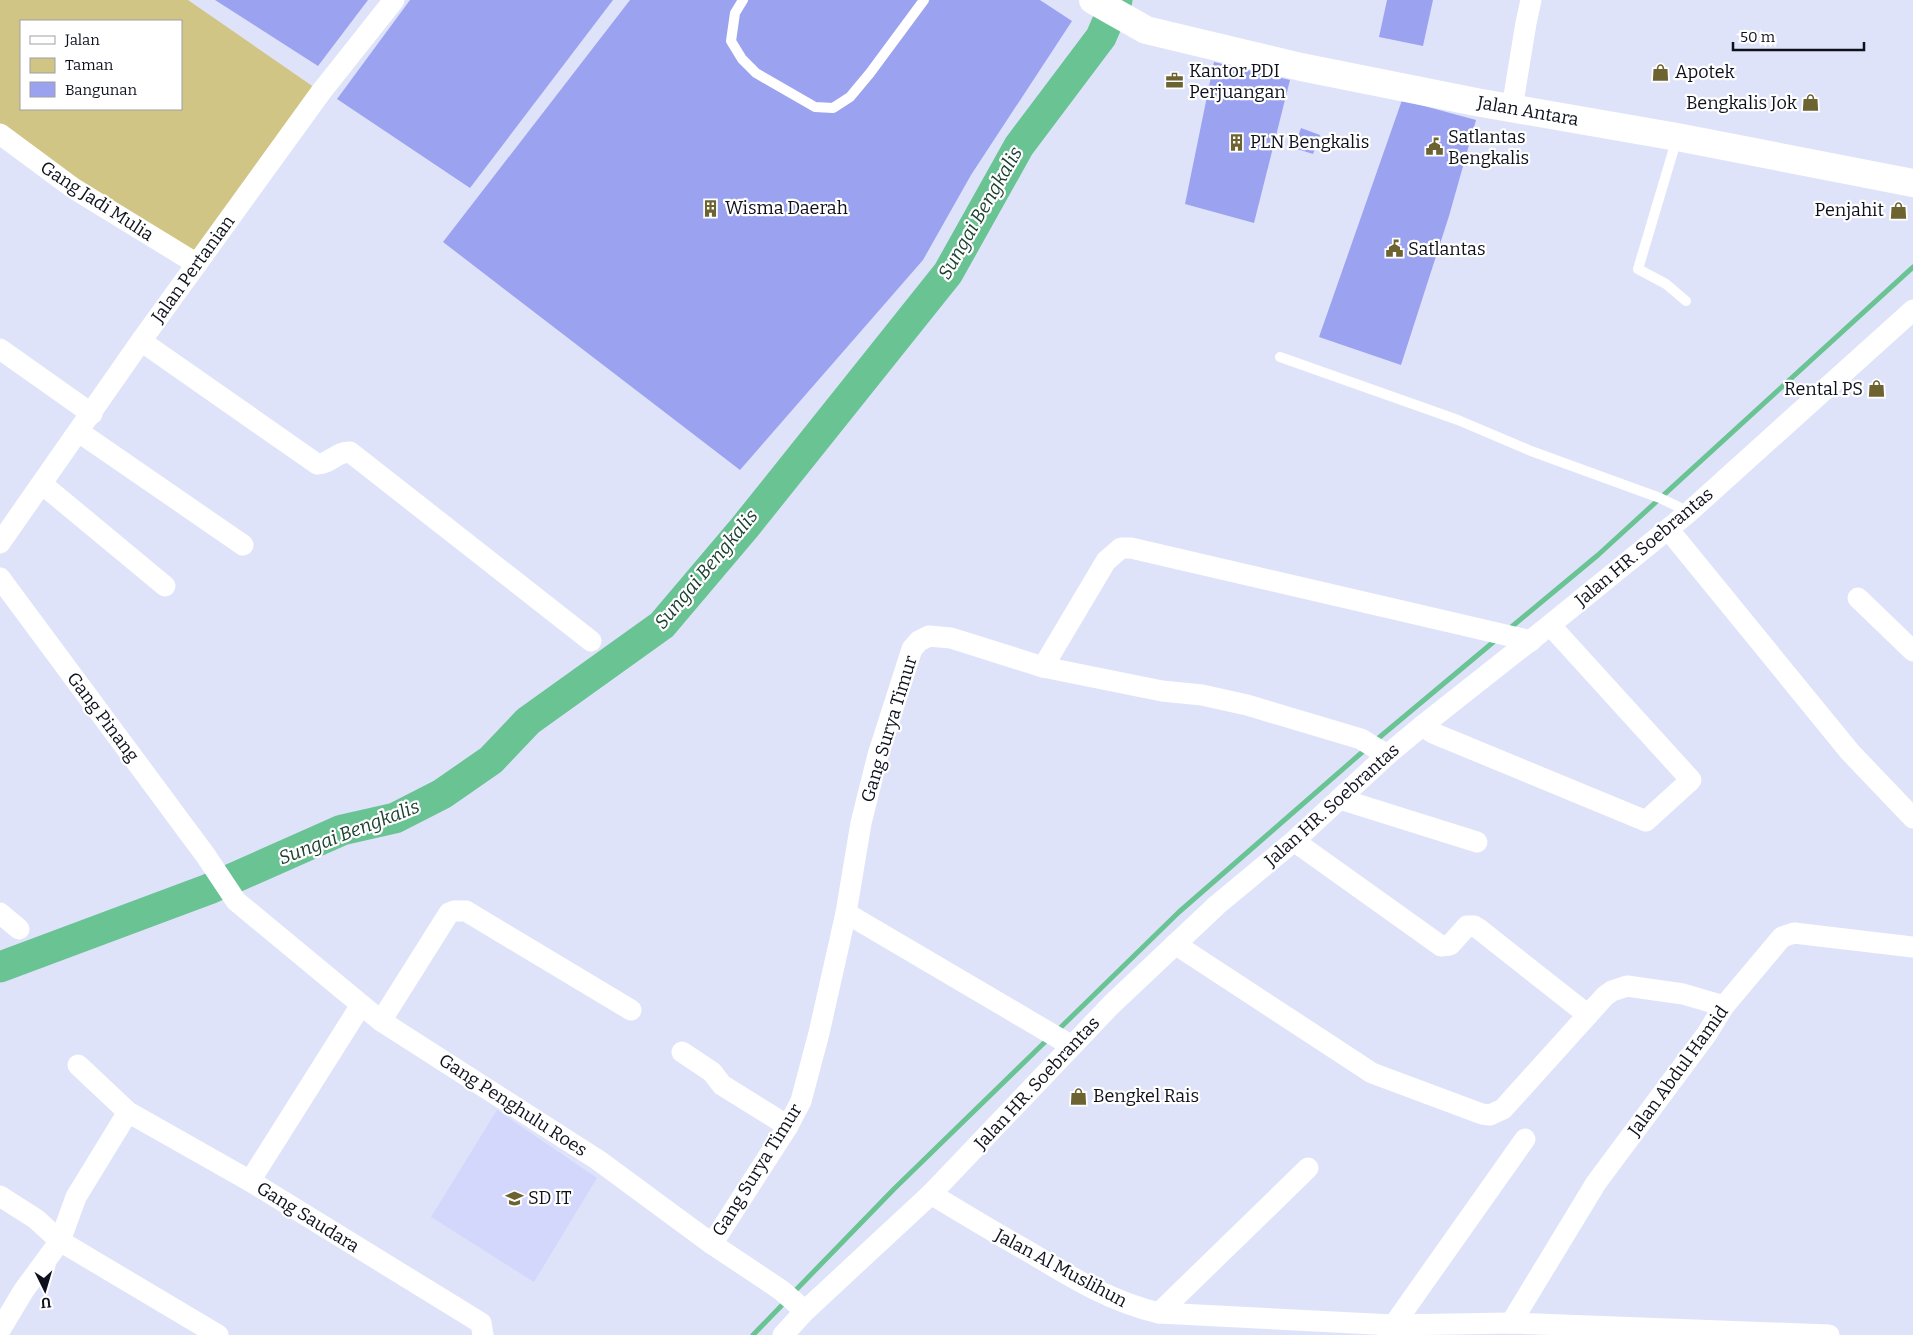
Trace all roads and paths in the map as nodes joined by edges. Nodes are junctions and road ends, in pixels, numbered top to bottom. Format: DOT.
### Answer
graph roads {
  1 [pos="394,0"];
  2 [pos="743,0"];
  3 [pos="924,0"];
  4 [pos="1092,0"];
  5 [pos="1532,0"];
  6 [pos="1512,108"];
  7 [pos="0,134"];
  8 [pos="1677,137"];
  9 [pos="1913,183"];
  10 [pos="197,264"];
  11 [pos="1686,301"];
  12 [pos="1913,310"];
  13 [pos="141,341"];
  14 [pos="0,349"];
  15 [pos="1280,358"];
  16 [pos="92,414"];
  17 [pos="79,432"];
  18 [pos="42,484"];
  19 [pos="1684,510"];
  20 [pos="1668,529"];
  21 [pos="0,543"];
  22 [pos="244,545"];
  23 [pos="0,578"];
  24 [pos="165,586"];
  25 [pos="1858,598"];
  26 [pos="1550,625"];
  27 [pos="591,640"];
  28 [pos="1531,641"];
  29 [pos="1913,651"];
  30 [pos="1042,667"];
  31 [pos="1422,726"];
  32 [pos="1376,748"];
  33 [pos="1340,799"];
  34 [pos="1913,818"];
  35 [pos="1294,841"];
  36 [pos="1477,842"];
  37 [pos="236,900"];
  38 [pos="0,913"];
  39 [pos="846,913"];
  40 [pos="18,929"];
  41 [pos="1175,944"];
  42 [pos="1913,948"];
  43 [pos="361,1006"];
  44 [pos="1724,1006"];
  45 [pos="631,1010"];
  46 [pos="1588,1015"];
  47 [pos="381,1021"];
  48 [pos="1072,1046"];
  49 [pos="682,1052"];
  50 [pos="78,1064"];
  51 [pos="128,1112"];
  52 [pos="788,1126"];
  53 [pos="1525,1139"];
  54 [pos="1308,1168"];
  55 [pos="250,1181"];
  56 [pos="931,1194"];
  57 [pos="0,1196"];
  58 [pos="60,1241"];
  59 [pos="712,1244"];
  60 [pos="794,1301"];
  61 [pos="1159,1313"];
  62 [pos="1511,1323"];
  63 [pos="0,1330"];
  64 [pos="1390,1330"];
  65 [pos="1574,1330"];
  66 [pos="1716,1332"];
  67 [pos="218,1335"];
  68 [pos="483,1335"];
  69 [pos="783,1335"];
  70 [pos="1828,1335"];
  1 -- 10 [label="street, Jalan Pertanian"];
  2 -- 3 [label="lane"];
  4 -- 6 [label="street, Jalan Antara"];
  5 -- 6 [label="street"];
  6 -- 8 [label="street, Jalan Antara"];
  7 -- 10 [label="street, Gang Jadi Mulia"];
  8 -- 9 [label="street, Jalan Antara"];
  8 -- 11 [label="lane"];
  10 -- 13 [label="street, Jalan Pertanian"];
  12 -- 19 [label="street, Jalan HR. Soebrantas"];
  13 -- 16 [label="street, Jalan Pertanian"];
  13 -- 27 [label="street"];
  14 -- 16 [label="street"];
  15 -- 19 [label="lane"];
  16 -- 17 [label="street, Jalan Pertanian"];
  17 -- 18 [label="street, Jalan Pertanian"];
  17 -- 22 [label="street"];
  18 -- 21 [label="street, Jalan Pertanian"];
  18 -- 24 [label="street"];
  19 -- 20 [label="street, Jalan HR. Soebrantas"];
  20 -- 26 [label="street, Jalan HR. Soebrantas"];
  20 -- 34 [label="street"];
  23 -- 37 [label="street, Gang Pinang"];
  25 -- 29 [label="street"];
  26 -- 28 [label="street, Jalan HR. Soebrantas"];
  26 -- 31 [label="street"];
  28 -- 30 [label="street"];
  28 -- 31 [label="street, Jalan HR. Soebrantas"];
  30 -- 32 [label="street, Gang Surya Timur"];
  30 -- 39 [label="street, Gang Surya Timur"];
  31 -- 32 [label="street, Jalan HR. Soebrantas"];
  32 -- 33 [label="street, Jalan HR. Soebrantas"];
  33 -- 35 [label="street, Jalan HR. Soebrantas"];
  33 -- 36 [label="street"];
  35 -- 41 [label="street, Jalan HR. Soebrantas"];
  35 -- 46 [label="street"];
  37 -- 43 [label="street, Gang Penghulu Roes"];
  38 -- 40 [label="street"];
  39 -- 48 [label="street"];
  39 -- 52 [label="street, Gang Surya Timur"];
  41 -- 46 [label="street"];
  41 -- 48 [label="street, Jalan HR. Soebrantas"];
  42 -- 44 [label="street, Jalan Abdul Hamid"];
  43 -- 47 [label="street, Gang Penghulu Roes"];
  43 -- 55 [label="street, Gang Saudara"];
  44 -- 46 [label="street"];
  44 -- 62 [label="street, Jalan Abdul Hamid"];
  45 -- 47 [label="street"];
  47 -- 59 [label="street, Gang Penghulu Roes"];
  48 -- 56 [label="street, Jalan HR. Soebrantas"];
  49 -- 52 [label="street"];
  50 -- 51 [label="street"];
  51 -- 55 [label="street"];
  51 -- 58 [label="street"];
  52 -- 59 [label="street, Gang Surya Timur"];
  53 -- 64 [label="street"];
  54 -- 61 [label="street"];
  55 -- 68 [label="street, Gang Saudara"];
  56 -- 60 [label="street, Jalan HR. Soebrantas"];
  56 -- 61 [label="street, Jalan Al Muslihun"];
  57 -- 58 [label="street"];
  58 -- 63 [label="street"];
  58 -- 67 [label="street"];
  59 -- 60 [label="street, Gang Penghulu Roes"];
  60 -- 69 [label="street, Jalan HR. Soebrantas"];
  61 -- 64 [label="street, Jalan Al Muslihun"];
  62 -- 64 [label="street, Jalan Al Muslihun"];
  62 -- 65 [label="street, Jalan Al Muslihun"];
  65 -- 66 [label="street, Jalan Al Muslihun"];
  66 -- 70 [label="street, Jalan Al Muslihun"];
}
